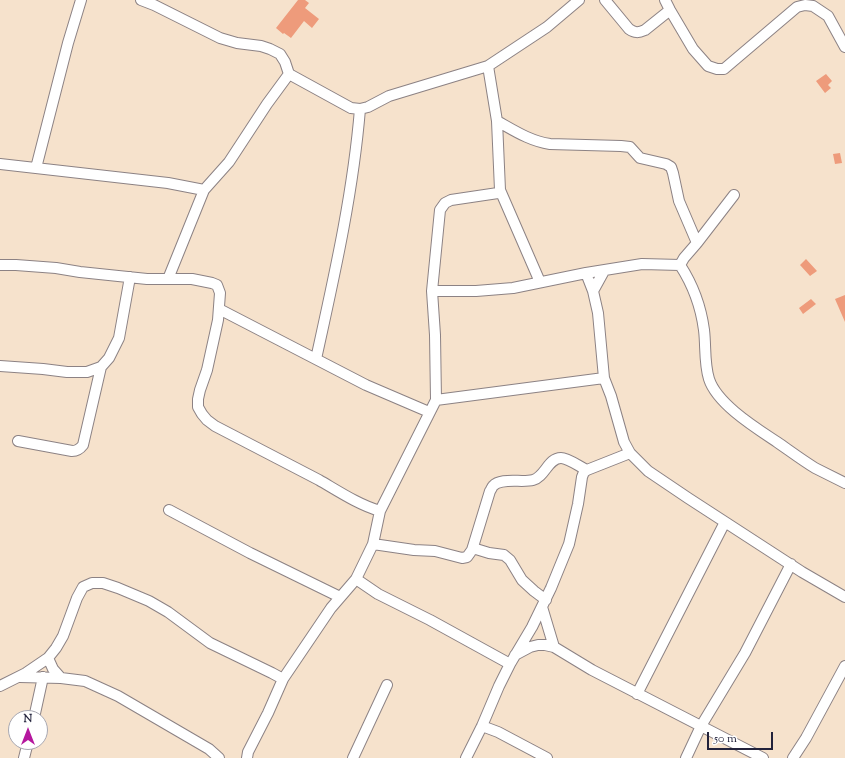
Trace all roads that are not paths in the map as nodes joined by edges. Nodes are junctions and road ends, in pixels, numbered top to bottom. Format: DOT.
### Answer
graph roads {
  1 [pos="81,0"];
  2 [pos="141,0"];
  3 [pos="579,0"];
  4 [pos="605,0"];
  5 [pos="665,0"];
  6 [pos="670,10"];
  7 [pos="845,47"];
  8 [pos="488,66"];
  9 [pos="290,74"];
  10 [pos="360,109"];
  11 [pos="497,121"];
  12 [pos="0,164"];
  13 [pos="36,168"];
  14 [pos="204,190"];
  15 [pos="500,190"];
  16 [pos="734,195"];
  17 [pos="697,243"];
  18 [pos="0,265"];
  19 [pos="680,265"];
  20 [pos="604,270"];
  21 [pos="586,273"];
  22 [pos="130,277"];
  23 [pos="168,279"];
  24 [pos="540,282"];
  25 [pos="432,291"];
  26 [pos="593,291"];
  27 [pos="219,309"];
  28 [pos="316,359"];
  29 [pos="0,366"];
  30 [pos="101,366"];
  31 [pos="604,378"];
  32 [pos="436,400"];
  33 [pos="429,412"];
  34 [pos="18,442"];
  35 [pos="630,453"];
  36 [pos="586,470"];
  37 [pos="845,483"];
  38 [pos="169,510"];
  39 [pos="380,511"];
  40 [pos="725,522"];
  41 [pos="373,544"];
  42 [pos="472,550"];
  43 [pos="791,564"];
  44 [pos="356,579"];
  45 [pos="340,597"];
  46 [pos="845,597"];
  47 [pos="544,603"];
  48 [pos="554,647"];
  49 [pos="48,658"];
  50 [pos="512,660"];
  51 [pos="845,666"];
  52 [pos="20,677"];
  53 [pos="43,677"];
  54 [pos="61,678"];
  55 [pos="283,680"];
  56 [pos="387,685"];
  57 [pos="0,686"];
  58 [pos="637,694"];
  59 [pos="36,710"];
  60 [pos="482,726"];
  61 [pos="701,726"];
  62 [pos="219,758"];
  63 [pos="247,758"];
  64 [pos="353,758"];
  65 [pos="466,758"];
  66 [pos="547,758"];
  67 [pos="686,758"];
  68 [pos="763,758"];
  69 [pos="793,758"];
  1 -- 13 [label="street"];
  2 -- 9 [label="street"];
  3 -- 8 [label="street"];
  4 -- 6 [label="street"];
  5 -- 6 [label="street"];
  6 -- 7 [label="street"];
  8 -- 10 [label="street"];
  8 -- 11 [label="street"];
  9 -- 10 [label="street"];
  9 -- 14 [label="street"];
  10 -- 28 [label="street"];
  11 -- 15 [label="street"];
  11 -- 17 [label="street"];
  12 -- 13 [label="street"];
  13 -- 14 [label="street"];
  14 -- 23 [label="street"];
  15 -- 24 [label="street"];
  15 -- 25 [label="street"];
  16 -- 17 [label="street"];
  17 -- 19 [label="street"];
  18 -- 22 [label="street"];
  19 -- 20 [label="street"];
  19 -- 37 [label="street"];
  20 -- 21 [label="street"];
  20 -- 26 [label="street"];
  21 -- 24 [label="street"];
  21 -- 26 [label="street"];
  22 -- 23 [label="street"];
  22 -- 30 [label="street"];
  23 -- 27 [label="street"];
  24 -- 25 [label="street"];
  25 -- 32 [label="street"];
  26 -- 31 [label="street"];
  27 -- 28 [label="street"];
  27 -- 39 [label="street"];
  28 -- 33 [label="street"];
  29 -- 30 [label="street"];
  30 -- 34 [label="street"];
  31 -- 32 [label="street"];
  31 -- 35 [label="street"];
  32 -- 33 [label="street"];
  33 -- 39 [label="street"];
  35 -- 36 [label="street"];
  35 -- 40 [label="street"];
  36 -- 42 [label="street"];
  36 -- 47 [label="street"];
  38 -- 45 [label="street"];
  39 -- 41 [label="street"];
  40 -- 43 [label="street"];
  40 -- 58 [label="street"];
  41 -- 42 [label="street"];
  41 -- 44 [label="street"];
  42 -- 47 [label="street"];
  43 -- 46 [label="street"];
  43 -- 61 [label="street"];
  44 -- 45 [label="street"];
  44 -- 50 [label="street"];
  45 -- 55 [label="street"];
  47 -- 48 [label="street"];
  47 -- 50 [label="street"];
  48 -- 50 [label="street"];
  48 -- 58 [label="street"];
  49 -- 52 [label="street"];
  49 -- 54 [label="street"];
  49 -- 55 [label="street"];
  50 -- 60 [label="street"];
  51 -- 69 [label="street"];
  52 -- 53 [label="street"];
  52 -- 57 [label="street"];
  53 -- 54 [label="street"];
  53 -- 59 [label="street"];
  54 -- 62 [label="street"];
  55 -- 63 [label="street"];
  56 -- 64 [label="street"];
  58 -- 61 [label="street"];
  60 -- 65 [label="street"];
  60 -- 66 [label="street"];
  61 -- 67 [label="street"];
  61 -- 68 [label="street"];
}
